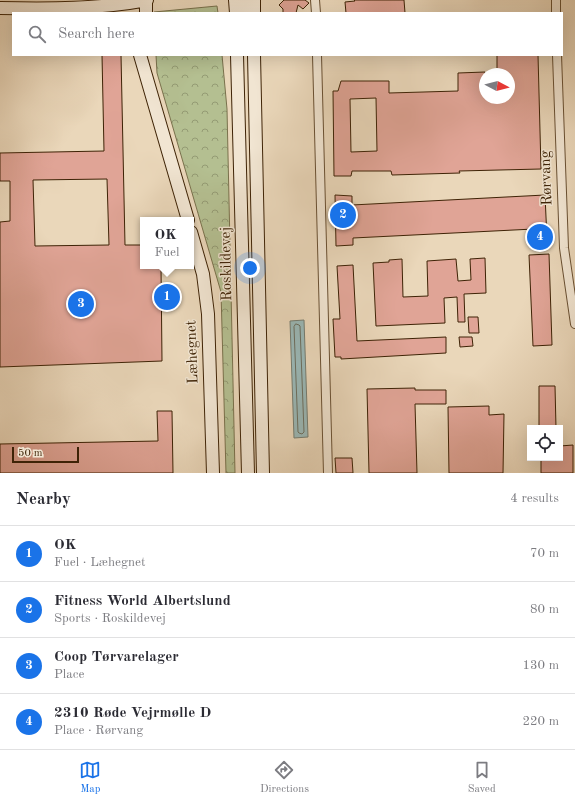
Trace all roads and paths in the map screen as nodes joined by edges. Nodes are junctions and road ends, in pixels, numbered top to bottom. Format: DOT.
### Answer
graph roads {
  1 [pos="146,0"];
  2 [pos="235,0"];
  3 [pos="244,0"];
  4 [pos="254,0"];
  5 [pos="315,0"];
  6 [pos="556,0"];
  7 [pos="129,5"];
  8 [pos="0,8"];
  9 [pos="146,12"];
  10 [pos="236,12"];
  11 [pos="245,12"];
  12 [pos="254,12"];
  13 [pos="316,12"];
  14 [pos="556,12"];
  15 [pos="140,56"];
  16 [pos="144,56"];
  17 [pos="237,56"];
  18 [pos="246,56"];
  19 [pos="254,56"];
  20 [pos="317,56"];
  21 [pos="558,56"];
  22 [pos="144,69"];
  23 [pos="254,92"];
  24 [pos="187,217"];
  25 [pos="194,242"];
  26 [pos="575,324"];
  27 [pos="213,473"];
  28 [pos="248,473"];
  29 [pos="263,473"];
  30 [pos="328,473"];
  1 -- 7 [label="main road"];
  1 -- 9 [label="main road"];
  2 -- 10 [label="main road"];
  3 -- 11 [label="main road"];
  4 -- 12 [label="main road"];
  5 -- 13 [label="street"];
  6 -- 14 [label="street"];
  7 -- 8 [label="main road"];
  15 -- 22 [label="main road"];
  16 -- 22 [label="main road"];
  17 -- 28 [label="main road, Roskildevej"];
  18 -- 23 [label="main road"];
  19 -- 23 [label="main road, Roskildevej"];
  20 -- 30 [label="street"];
  21 -- 26 [label="street, Rørvang"];
  22 -- 24 [label="main road"];
  23 -- 29 [label="main road, Roskildevej"];
  25 -- 27 [label="main road, Læhegnet"];
}
